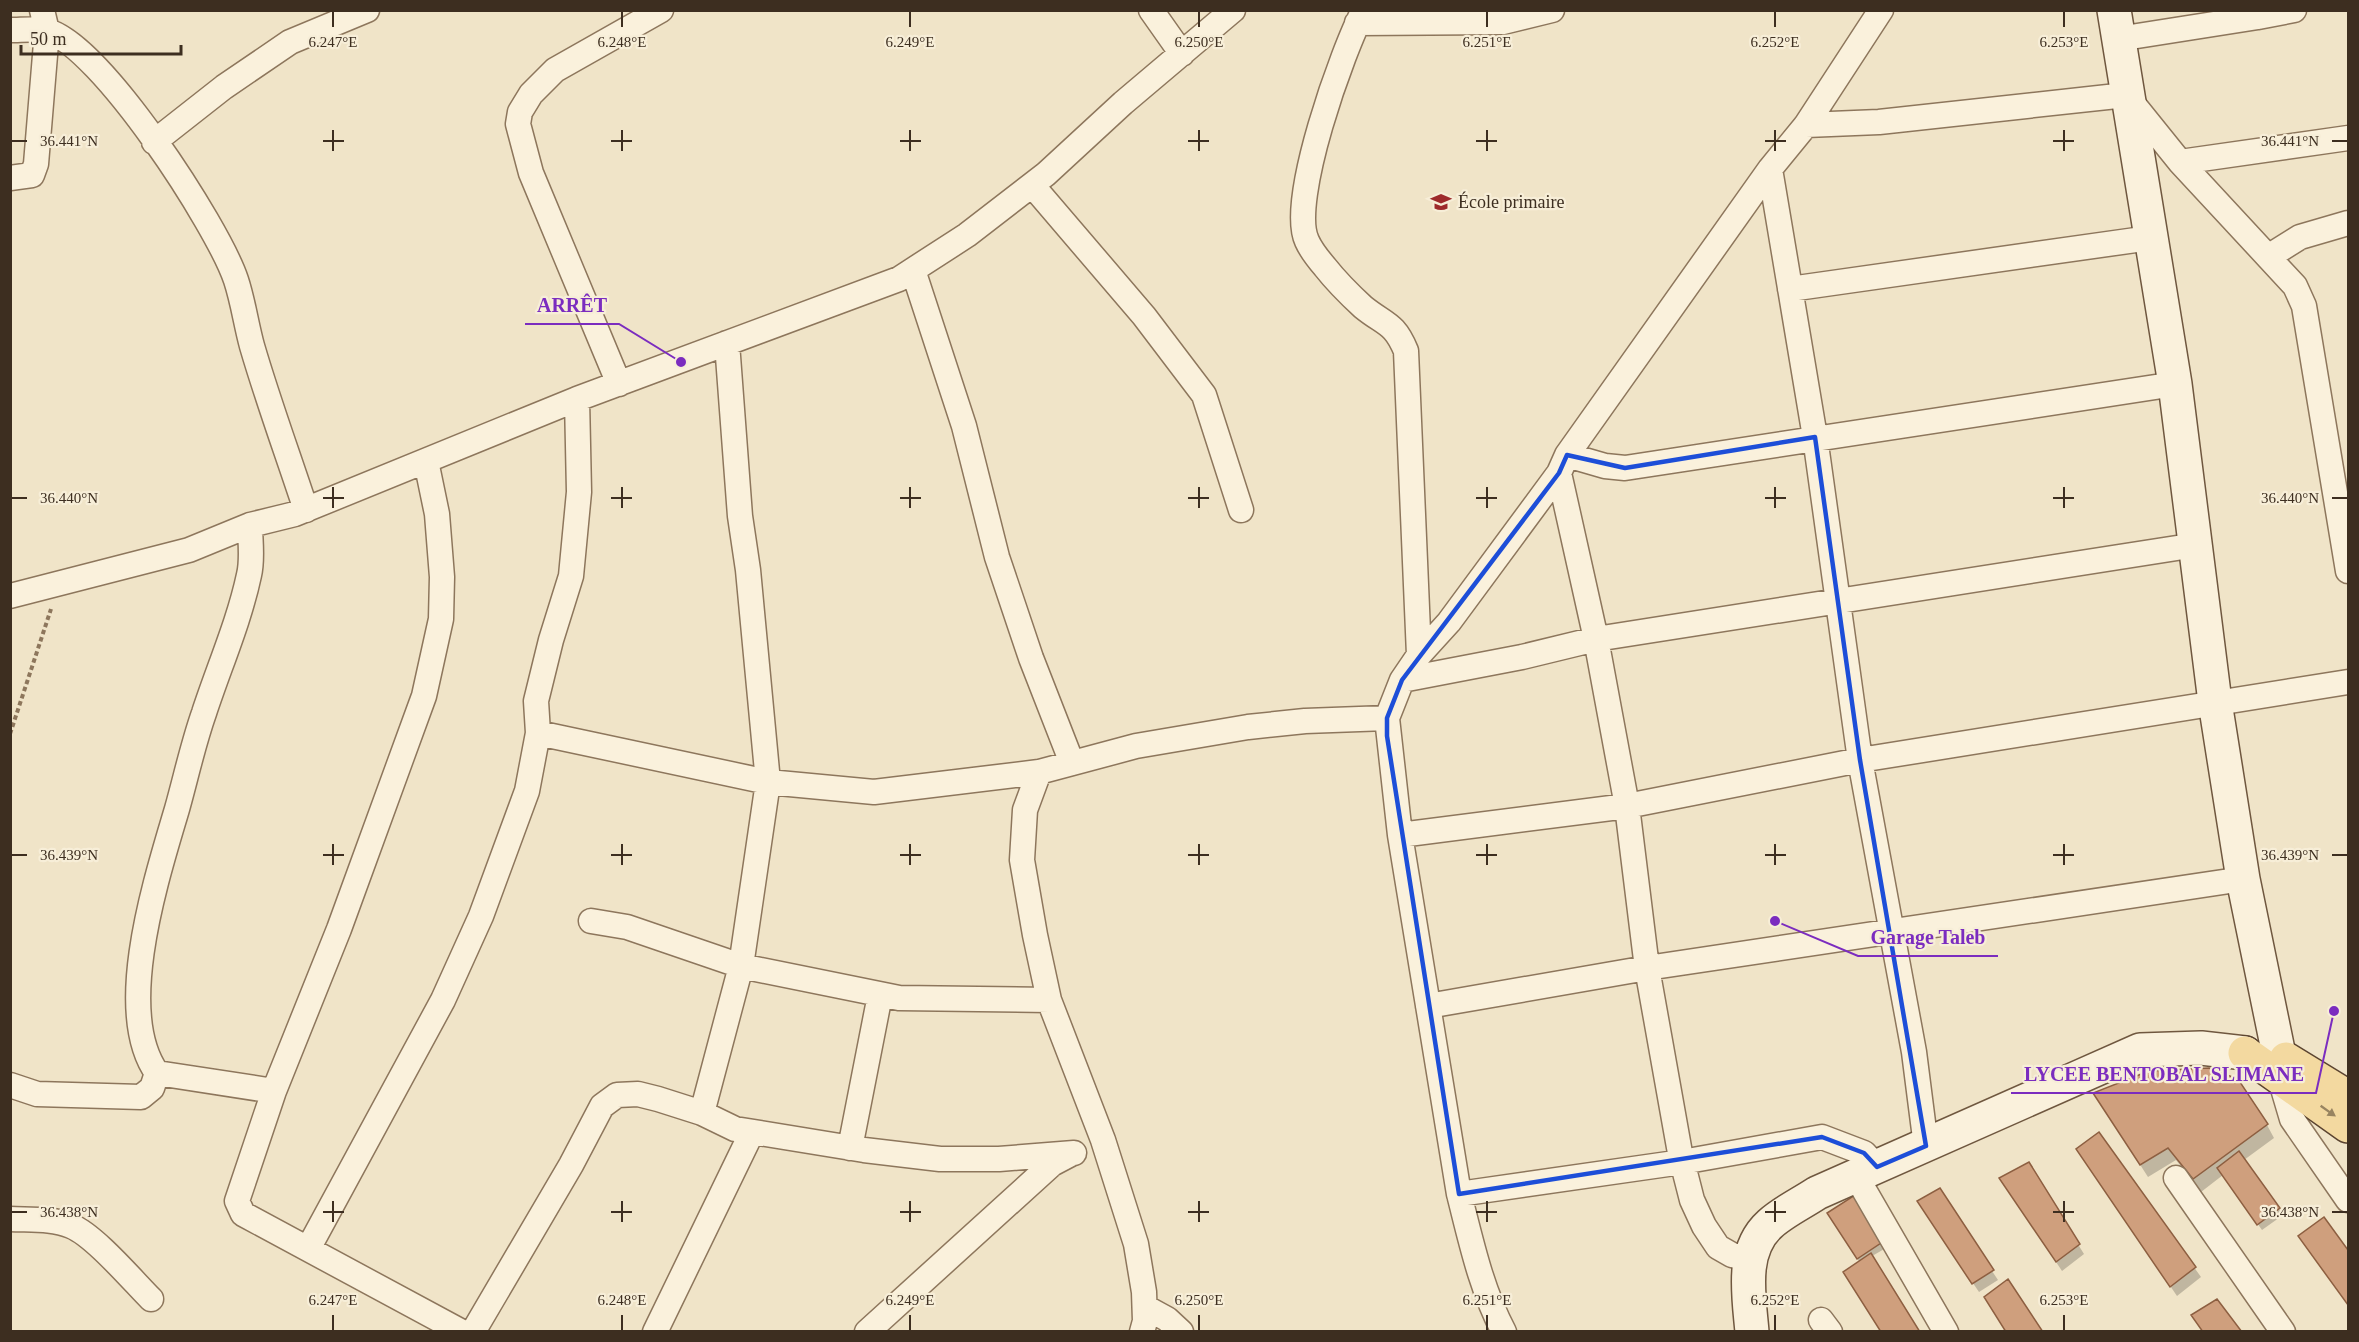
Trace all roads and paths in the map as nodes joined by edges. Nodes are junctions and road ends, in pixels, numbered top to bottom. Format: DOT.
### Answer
graph roads {
  1 [pos="367,10"];
  2 [pos="662,10"];
  3 [pos="1151,10"];
  4 [pos="1233,10"];
  5 [pos="1552,10"];
  6 [pos="1881,10"];
  7 [pos="2294,10"];
  8 [pos="2258,14"];
  9 [pos="1360,17"];
  10 [pos="44,20"];
  11 [pos="2116,25"];
  12 [pos="10,30"];
  13 [pos="1182,54"];
  14 [pos="2126,96"];
  15 [pos="1806,125"];
  16 [pos="2349,138"];
  17 [pos="154,142"];
  18 [pos="2180,162"];
  19 [pos="1770,169"];
  20 [pos="10,178"];
  21 [pos="1032,185"];
  22 [pos="2349,223"];
  23 [pos="2150,238"];
  24 [pos="2268,257"];
  25 [pos="913,270"];
  26 [pos="1790,289"];
  27 [pos="727,343"];
  28 [pos="619,384"];
  29 [pos="2175,384"];
  30 [pos="577,399"];
  31 [pos="1815,437"];
  32 [pos="426,461"];
  33 [pos="1563,464"];
  34 [pos="306,510"];
  35 [pos="1241,510"];
  36 [pos="250,525"];
  37 [pos="2196,545"];
  38 [pos="2349,571"];
  39 [pos="59,583"];
  40 [pos="10,596"];
  41 [pos="1838,603"];
  42 [pos="1596,639"];
  43 [pos="1419,655"];
  44 [pos="1402,680"];
  45 [pos="2349,682"];
  46 [pos="2215,702"];
  47 [pos="1387,718"];
  48 [pos="538,733"];
  49 [pos="10,734"];
  50 [pos="1860,760"];
  51 [pos="1072,763"];
  52 [pos="1039,772"];
  53 [pos="768,782"];
  54 [pos="1627,806"];
  55 [pos="1400,835"];
  56 [pos="2243,879"];
  57 [pos="591,921"];
  58 [pos="1891,932"];
  59 [pos="741,966"];
  60 [pos="1647,968"];
  61 [pos="880,994"];
  62 [pos="1049,1000"];
  63 [pos="1428,1006"];
  64 [pos="2279,1065"];
  65 [pos="157,1073"];
  66 [pos="10,1084"];
  67 [pos="274,1091"];
  68 [pos="2349,1097"];
  69 [pos="702,1113"];
  70 [pos="2349,1126"];
  71 [pos="752,1132"];
  72 [pos="1102,1140"];
  73 [pos="1926,1146"];
  74 [pos="850,1148"];
  75 [pos="1074,1153"];
  76 [pos="1682,1162"];
  77 [pos="1867,1171"];
  78 [pos="2176,1178"];
  79 [pos="1459,1194"];
  80 [pos="2349,1200"];
  81 [pos="10,1219"];
  82 [pos="308,1249"];
  83 [pos="1750,1259"];
  84 [pos="151,1299"];
  85 [pos="1145,1307"];
  86 [pos="424,1322"];
  87 [pos="462,1332"];
  88 [pos="473,1332"];
  89 [pos="655,1332"];
  90 [pos="867,1332"];
  91 [pos="1142,1332"];
  92 [pos="1181,1332"];
  93 [pos="1504,1332"];
  94 [pos="1752,1332"];
  95 [pos="1946,1332"];
  96 [pos="2283,1332"];
  1 -- 17 [label="street"];
  2 -- 28 [label="street"];
  3 -- 13 [label="street"];
  4 -- 13 [label="street"];
  5 -- 9 [label="street"];
  6 -- 15 [label="street"];
  7 -- 8 [label="street"];
  8 -- 11 [label="street"];
  9 -- 43 [label="street"];
  10 -- 12 [label="street"];
  10 -- 17 [label="street"];
  10 -- 20 [label="street"];
  11 -- 14 [label="main road"];
  13 -- 21 [label="street"];
  14 -- 15 [label="street"];
  14 -- 18 [label="street"];
  14 -- 23 [label="main road"];
  15 -- 19 [label="street"];
  16 -- 18 [label="street"];
  17 -- 34 [label="street"];
  18 -- 24 [label="street"];
  19 -- 26 [label="street"];
  19 -- 33 [label="street"];
  21 -- 25 [label="street"];
  21 -- 35 [label="street"];
  22 -- 24 [label="street"];
  23 -- 26 [label="street"];
  23 -- 29 [label="main road"];
  24 -- 38 [label="street"];
  25 -- 27 [label="street"];
  25 -- 51 [label="street"];
  26 -- 31 [label="street"];
  27 -- 28 [label="street"];
  27 -- 53 [label="street"];
  28 -- 30 [label="street"];
  29 -- 31 [label="street"];
  29 -- 37 [label="main road"];
  30 -- 32 [label="street"];
  30 -- 48 [label="street"];
  31 -- 33 [label="street"];
  31 -- 41 [label="street"];
  32 -- 34 [label="street"];
  32 -- 67 [label="street"];
  33 -- 42 [label="street"];
  33 -- 43 [label="street"];
  34 -- 36 [label="street"];
  36 -- 39 [label="street"];
  36 -- 65 [label="street"];
  37 -- 41 [label="street"];
  37 -- 46 [label="main road"];
  39 -- 40 [label="street"];
  39 -- 49 [label="path"];
  41 -- 42 [label="street"];
  41 -- 50 [label="street"];
  42 -- 44 [label="street"];
  42 -- 54 [label="street"];
  43 -- 44 [label="street"];
  44 -- 47 [label="street"];
  45 -- 46 [label="street"];
  46 -- 50 [label="street"];
  46 -- 56 [label="main road"];
  47 -- 51 [label="street"];
  47 -- 55 [label="street"];
  48 -- 53 [label="street"];
  48 -- 82 [label="street"];
  50 -- 54 [label="street"];
  50 -- 58 [label="street"];
  51 -- 52 [label="street"];
  52 -- 53 [label="street"];
  52 -- 62 [label="street"];
  53 -- 59 [label="street"];
  54 -- 55 [label="street"];
  54 -- 60 [label="street"];
  55 -- 63 [label="street"];
  56 -- 58 [label="street"];
  56 -- 64 [label="main road"];
  57 -- 59 [label="street"];
  58 -- 60 [label="street"];
  58 -- 73 [label="street"];
  59 -- 61 [label="street"];
  59 -- 69 [label="street"];
  60 -- 63 [label="street"];
  60 -- 76 [label="street"];
  61 -- 62 [label="street"];
  61 -- 74 [label="street"];
  62 -- 72 [label="street"];
  63 -- 79 [label="street"];
  64 -- 68 [label="main road"];
  64 -- 70 [label="main road, one-way"];
  64 -- 73 [label="main road"];
  64 -- 80 [label="street"];
  65 -- 66 [label="street"];
  65 -- 67 [label="street"];
  67 -- 82 [label="street"];
  69 -- 71 [label="street"];
  69 -- 88 [label="street"];
  71 -- 74 [label="street"];
  71 -- 89 [label="street"];
  72 -- 75 [label="street"];
  72 -- 85 [label="street"];
  73 -- 77 [label="main road"];
  74 -- 75 [label="street"];
  75 -- 90 [label="street"];
  76 -- 77 [label="street"];
  76 -- 79 [label="street"];
  76 -- 83 [label="street"];
  77 -- 83 [label="main road"];
  77 -- 95 [label="street"];
  78 -- 96 [label="street"];
  79 -- 93 [label="street"];
  81 -- 84 [label="street"];
  82 -- 86 [label="street"];
  83 -- 94 [label="main road"];
  85 -- 91 [label="street"];
  85 -- 92 [label="street"];
  86 -- 87 [label="street"];
}
